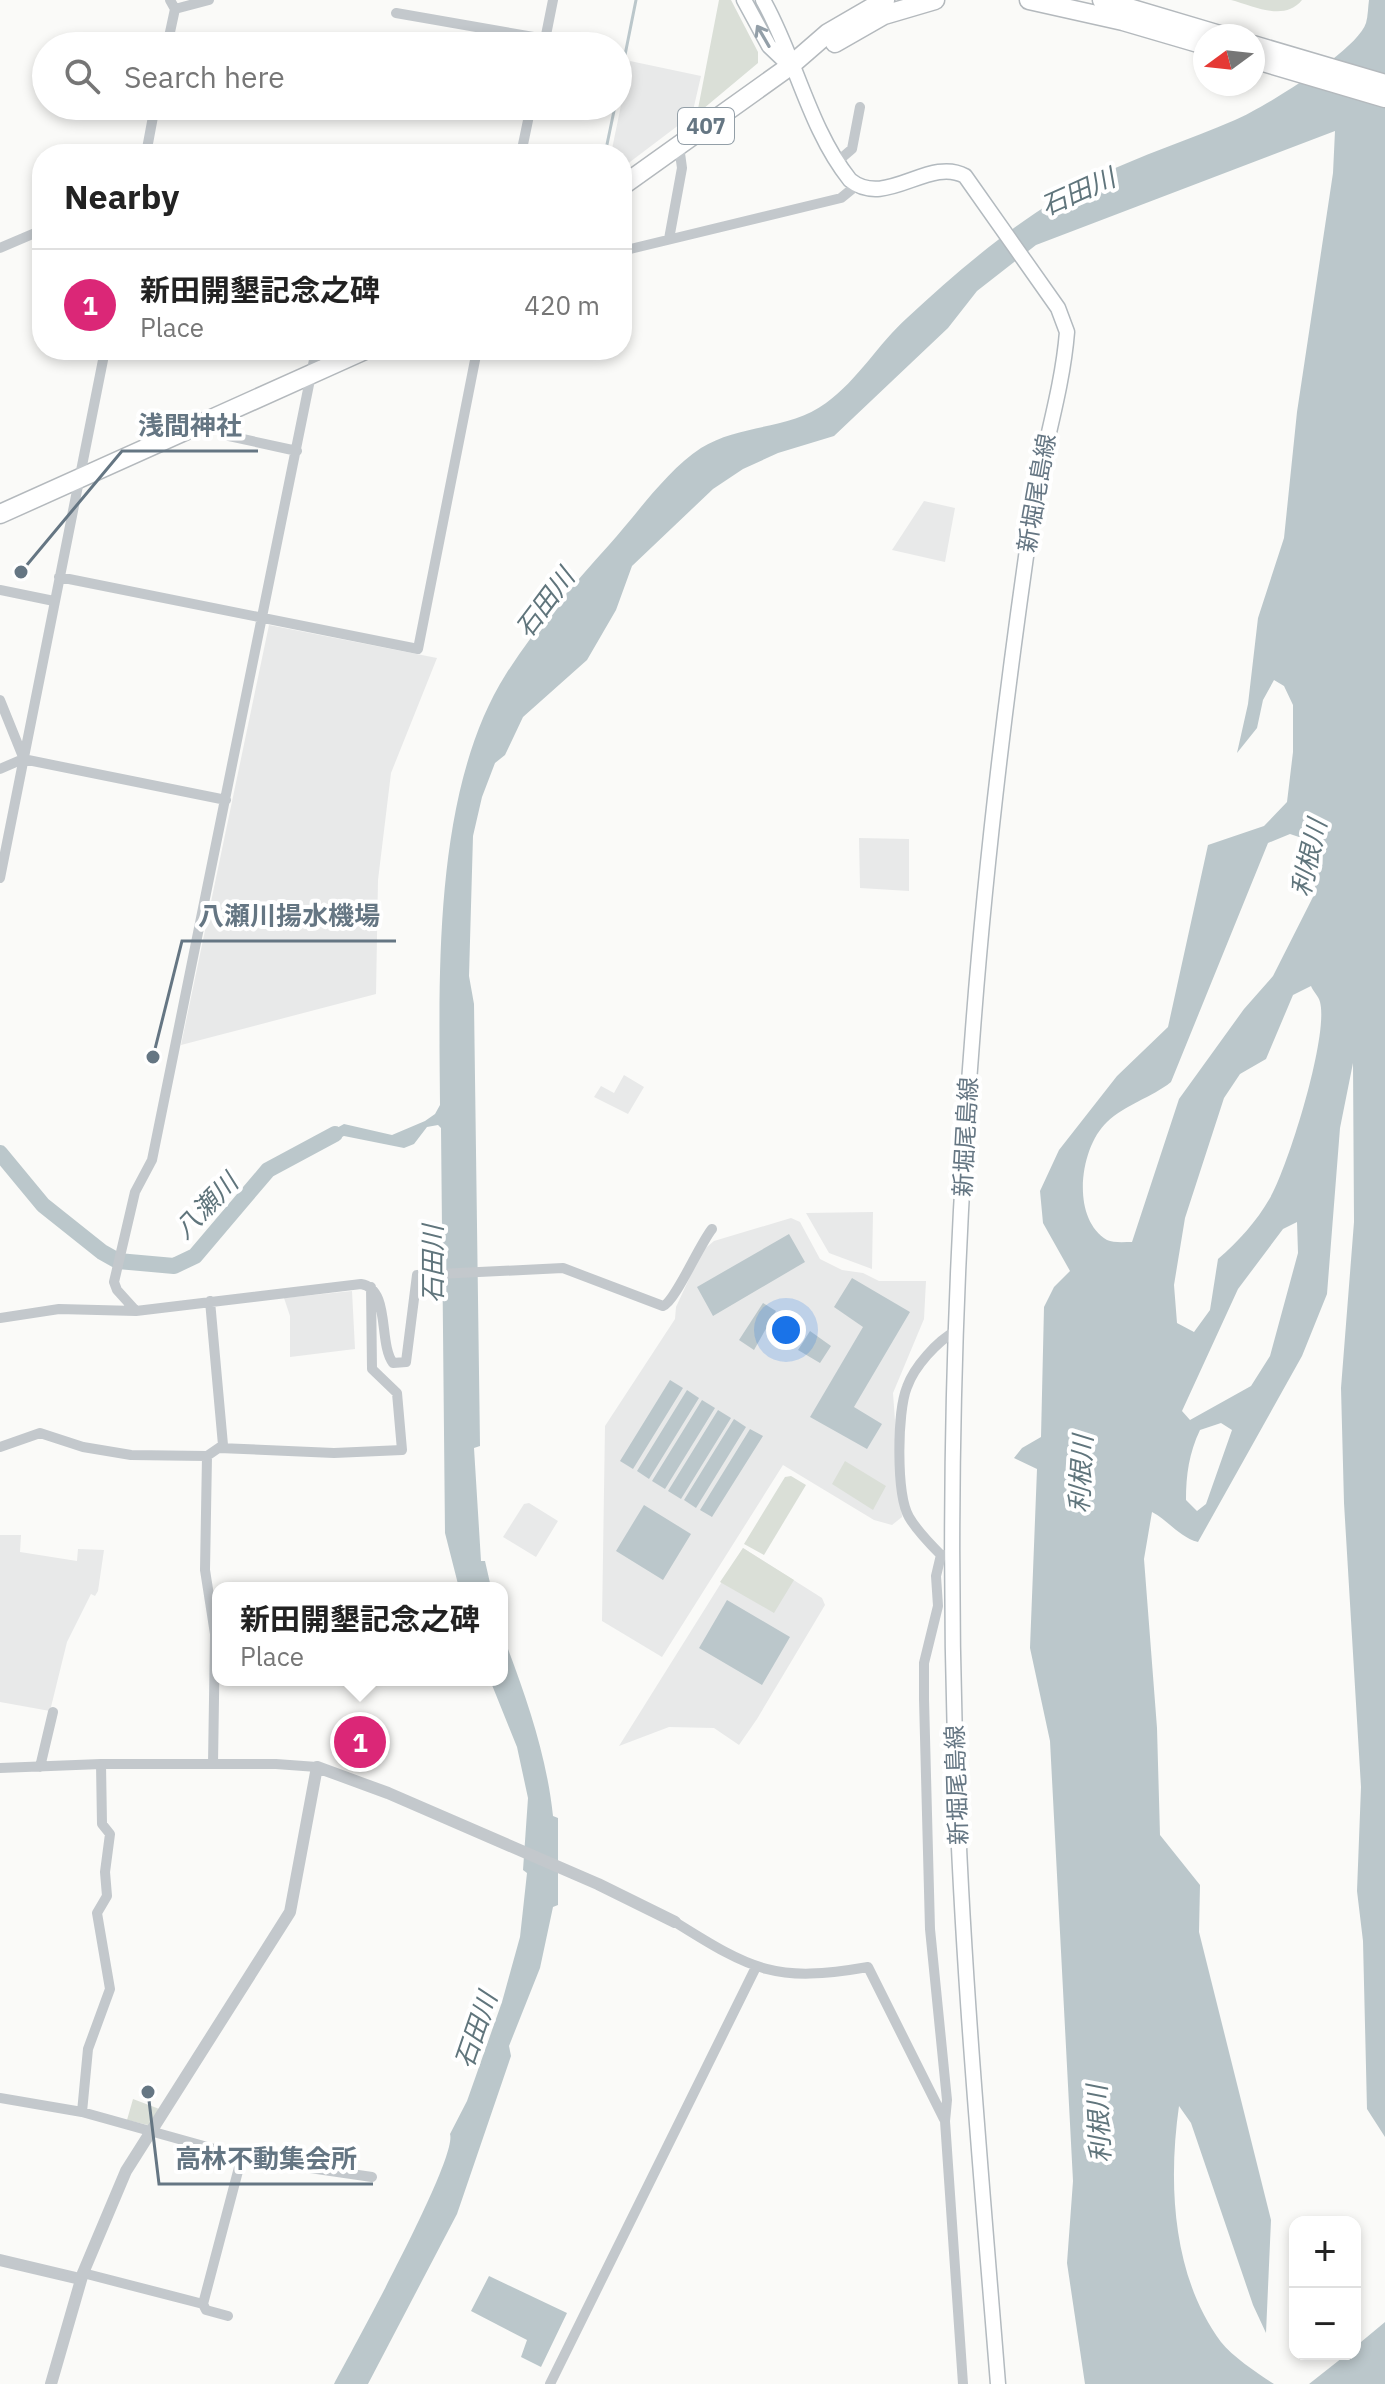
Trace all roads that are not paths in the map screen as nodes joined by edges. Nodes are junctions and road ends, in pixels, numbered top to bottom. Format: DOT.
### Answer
graph roads {
  1 [pos="209,0"];
  2 [pos="553,0"];
  3 [pos="744,0"];
  4 [pos="763,0"];
  5 [pos="885,0"];
  6 [pos="935,0"];
  7 [pos="1029,0"];
  8 [pos="172,5"];
  9 [pos="1117,7"];
  10 [pos="396,13"];
  11 [pos="1193,28"];
  12 [pos="169,32"];
  13 [pos="490,32"];
  14 [pos="546,32"];
  15 [pos="1193,40"];
  16 [pos="1265,49"];
  17 [pos="1265,63"];
  18 [pos="790,66"];
  19 [pos="1385,84"];
  20 [pos="1385,98"];
  21 [pos="860,107"];
  22 [pos="152,120"];
  23 [pos="528,120"];
  24 [pos="148,144"];
  25 [pos="523,144"];
  26 [pos="679,146"];
  27 [pos="838,161"];
  28 [pos="632,179"];
  29 [pos="857,185"];
  30 [pos="32,234"];
  31 [pos="669,239"];
  32 [pos="0,248"];
  33 [pos="632,248"];
  34 [pos="103,360"];
  35 [pos="314,360"];
  36 [pos="344,360"];
  37 [pos="475,360"];
  38 [pos="311,376"];
  39 [pos="210,420"];
  40 [pos="297,451"];
  41 [pos="79,479"];
  42 [pos="0,514"];
  43 [pos="59,577"];
  44 [pos="0,590"];
  45 [pos="54,601"];
  46 [pos="262,617"];
  47 [pos="0,700"];
  48 [pos="23,759"];
  49 [pos="0,769"];
  50 [pos="226,800"];
  51 [pos="0,878"];
  52 [pos="712,1229"];
  53 [pos="371,1287"];
  54 [pos="210,1301"];
  55 [pos="136,1311"];
  56 [pos="0,1318"];
  57 [pos="956,1331"];
  58 [pos="0,1447"];
  59 [pos="218,1448"];
  60 [pos="207,1456"];
  61 [pos="947,1555"];
  62 [pos="212,1615"];
  63 [pos="214,1686"];
  64 [pos="53,1712"];
  65 [pos="101,1764"];
  66 [pos="213,1764"];
  67 [pos="40,1767"];
  68 [pos="317,1767"];
  69 [pos="0,1768"];
  70 [pos="675,1922"];
  71 [pos="756,1967"];
  72 [pos="0,2098"];
  73 [pos="82,2112"];
  74 [pos="945,2121"];
  75 [pos="155,2130"];
  76 [pos="242,2156"];
  77 [pos="372,2177"];
  78 [pos="0,2260"];
  79 [pos="81,2276"];
  80 [pos="203,2304"];
  81 [pos="228,2316"];
  82 [pos="51,2384"];
  83 [pos="550,2384"];
  84 [pos="963,2384"];
  85 [pos="998,2384"];
  1 -- 8 [label="street"];
  2 -- 14 [label="street"];
  18 -- 3 [label="main road, one-way"];
  4 -- 18 [label="main road"];
  5 -- 18 [label="highway, 407"];
  6 -- 18 [label="highway, 407"];
  7 -- 9 [label="highway"];
  8 -- 12 [label="street"];
  9 -- 11 [label="highway"];
  9 -- 15 [label="highway"];
  10 -- 13 [label="street"];
  16 -- 19 [label="highway"];
  17 -- 20 [label="highway"];
  18 -- 26 [label="highway, 407"];
  18 -- 27 [label="main road"];
  21 -- 27 [label="street"];
  22 -- 24 [label="street"];
  23 -- 25 [label="street"];
  26 -- 28 [label="highway, 407"];
  26 -- 31 [label="street"];
  27 -- 29 [label="main road"];
  29 -- 31 [label="street"];
  29 -- 57 [label="main road, 新堀尾島線"];
  30 -- 32 [label="street"];
  31 -- 33 [label="street"];
  34 -- 41 [label="street"];
  35 -- 38 [label="street"];
  36 -- 38 [label="highway"];
  37 -- 46 [label="street"];
  38 -- 39 [label="highway"];
  38 -- 40 [label="street"];
  39 -- 40 [label="street"];
  39 -- 41 [label="highway"];
  40 -- 46 [label="street"];
  41 -- 42 [label="highway"];
  41 -- 43 [label="street"];
  43 -- 45 [label="street"];
  43 -- 46 [label="street"];
  44 -- 45 [label="street"];
  45 -- 48 [label="street"];
  46 -- 50 [label="street"];
  47 -- 48 [label="street"];
  48 -- 49 [label="street"];
  48 -- 50 [label="street"];
  48 -- 51 [label="street"];
  50 -- 55 [label="street"];
  52 -- 53 [label="street"];
  53 -- 54 [label="street"];
  53 -- 59 [label="street"];
  54 -- 55 [label="street"];
  54 -- 59 [label="street"];
  55 -- 56 [label="street"];
  57 -- 61 [label="main road, 新堀尾島線"];
  57 -- 61 [label="street"];
  58 -- 60 [label="street"];
  59 -- 60 [label="street"];
  60 -- 62 [label="street"];
  61 -- 74 [label="street"];
  61 -- 85 [label="main road, 新堀尾島線"];
  63 -- 66 [label="street"];
  64 -- 67 [label="street"];
  65 -- 66 [label="street"];
  65 -- 67 [label="street"];
  65 -- 73 [label="street"];
  66 -- 68 [label="street"];
  67 -- 69 [label="street"];
  68 -- 70 [label="street"];
  68 -- 75 [label="street"];
  70 -- 71 [label="street"];
  71 -- 74 [label="street"];
  71 -- 83 [label="street"];
  72 -- 73 [label="street"];
  73 -- 75 [label="street"];
  74 -- 84 [label="street"];
  75 -- 76 [label="street"];
  75 -- 79 [label="street"];
  76 -- 77 [label="street"];
  76 -- 80 [label="street"];
  78 -- 79 [label="street"];
  79 -- 80 [label="street"];
  79 -- 82 [label="street"];
  80 -- 81 [label="street"];
}
